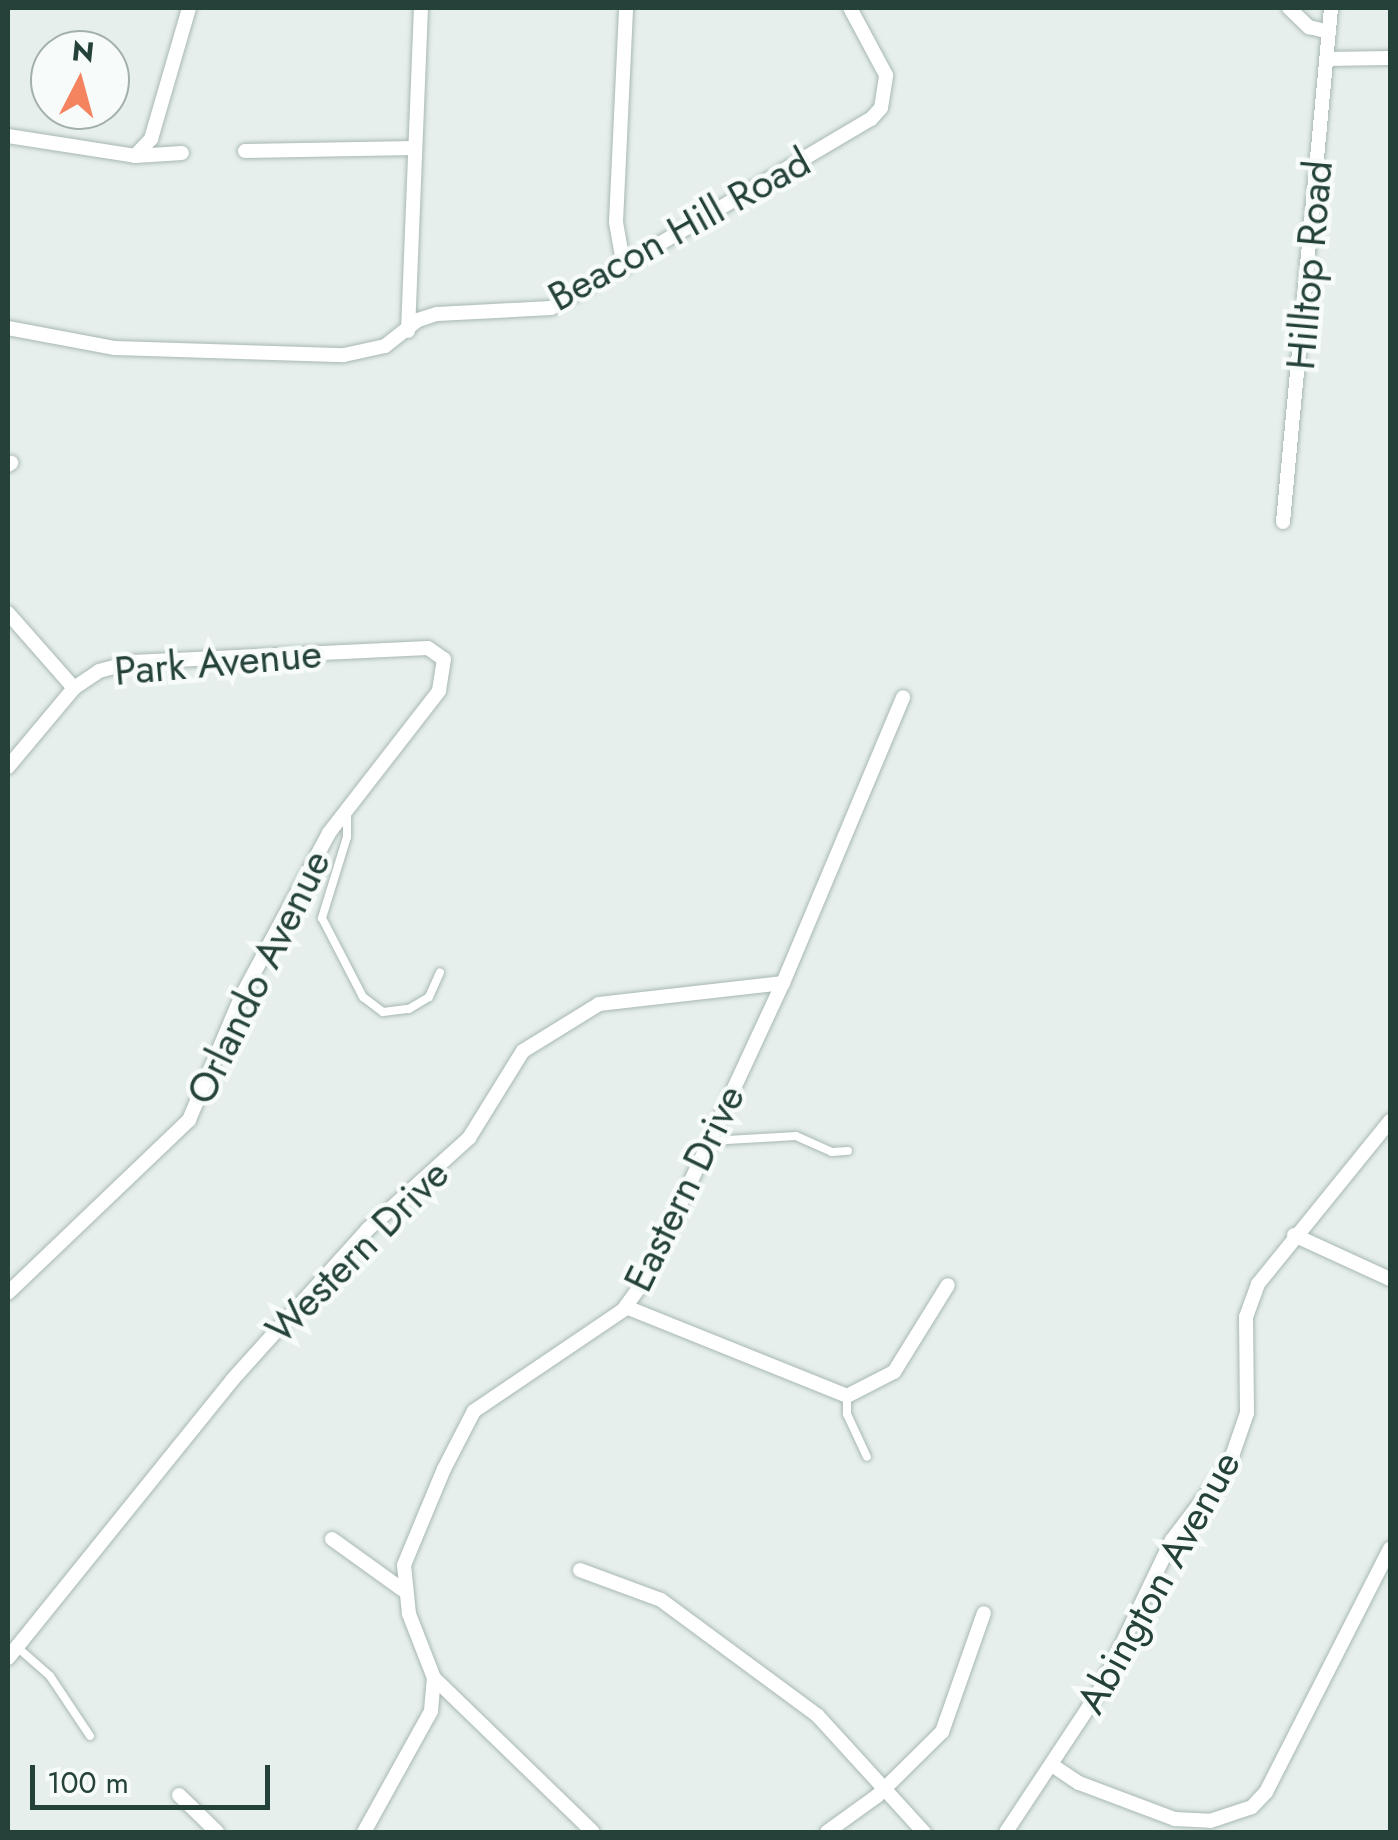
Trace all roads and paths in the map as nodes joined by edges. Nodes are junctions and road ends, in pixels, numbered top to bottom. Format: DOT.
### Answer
graph roads {
  1 [pos="189,8"];
  2 [pos="421,8"];
  3 [pos="626,8"];
  4 [pos="850,8"];
  5 [pos="1290,8"];
  6 [pos="1331,8"];
  7 [pos="1329,32"];
  8 [pos="1390,58"];
  9 [pos="1326,59"];
  10 [pos="8,136"];
  11 [pos="415,148"];
  12 [pos="245,151"];
  13 [pos="182,153"];
  14 [pos="135,156"];
  15 [pos="624,268"];
  16 [pos="8,328"];
  17 [pos="408,330"];
  18 [pos="1283,522"];
  19 [pos="8,613"];
  20 [pos="442,682"];
  21 [pos="74,688"];
  22 [pos="903,697"];
  23 [pos="8,767"];
  24 [pos="348,809"];
  25 [pos="440,972"];
  26 [pos="782,984"];
  27 [pos="1390,1121"];
  28 [pos="710,1141"];
  29 [pos="848,1151"];
  30 [pos="1294,1235"];
  31 [pos="1390,1279"];
  32 [pos="948,1284"];
  33 [pos="8,1293"];
  34 [pos="626,1307"];
  35 [pos="847,1396"];
  36 [pos="867,1457"];
  37 [pos="332,1539"];
  38 [pos="1390,1548"];
  39 [pos="580,1570"];
  40 [pos="404,1590"];
  41 [pos="984,1612"];
  42 [pos="12,1652"];
  43 [pos="434,1678"];
  44 [pos="90,1736"];
  45 [pos="1052,1765"];
  46 [pos="886,1788"];
  47 [pos="179,1795"];
  48 [pos="218,1832"];
  49 [pos="364,1832"];
  50 [pos="593,1832"];
  51 [pos="827,1832"];
  52 [pos="924,1832"];
  53 [pos="1006,1832"];
  1 -- 14 [label="street"];
  2 -- 11 [label="street"];
  3 -- 15 [label="street"];
  4 -- 15 [label="street, Beacon Hill Road"];
  5 -- 7 [label="street"];
  6 -- 7 [label="street, Hilltop Road"];
  7 -- 9 [label="street, Hilltop Road"];
  8 -- 9 [label="street"];
  9 -- 18 [label="street, Hilltop Road"];
  10 -- 14 [label="street"];
  11 -- 12 [label="street"];
  11 -- 17 [label="street"];
  13 -- 14 [label="street"];
  15 -- 17 [label="street, Beacon Hill Road"];
  16 -- 17 [label="street, Beacon Hill Road"];
  19 -- 21 [label="street"];
  20 -- 21 [label="street, Park Avenue"];
  20 -- 24 [label="street, Orlando Avenue"];
  21 -- 23 [label="street, Park Avenue"];
  22 -- 26 [label="street, Eastern Drive"];
  24 -- 25 [label="lane"];
  24 -- 33 [label="street, Orlando Avenue"];
  26 -- 28 [label="street, Eastern Drive"];
  26 -- 42 [label="street, Western Drive"];
  27 -- 30 [label="street, Abington Avenue"];
  28 -- 29 [label="lane"];
  28 -- 34 [label="street, Eastern Drive"];
  30 -- 31 [label="street"];
  30 -- 45 [label="street, Abington Avenue"];
  32 -- 35 [label="street"];
  34 -- 35 [label="street"];
  34 -- 40 [label="street, Eastern Drive"];
  35 -- 36 [label="lane"];
  37 -- 40 [label="street"];
  38 -- 45 [label="street"];
  39 -- 46 [label="street"];
  40 -- 43 [label="street"];
  41 -- 46 [label="street"];
  42 -- 44 [label="lane"];
  43 -- 49 [label="street"];
  43 -- 50 [label="street"];
  45 -- 53 [label="street, Abington Avenue"];
  46 -- 51 [label="street"];
  46 -- 52 [label="street"];
  47 -- 48 [label="street"];
}
